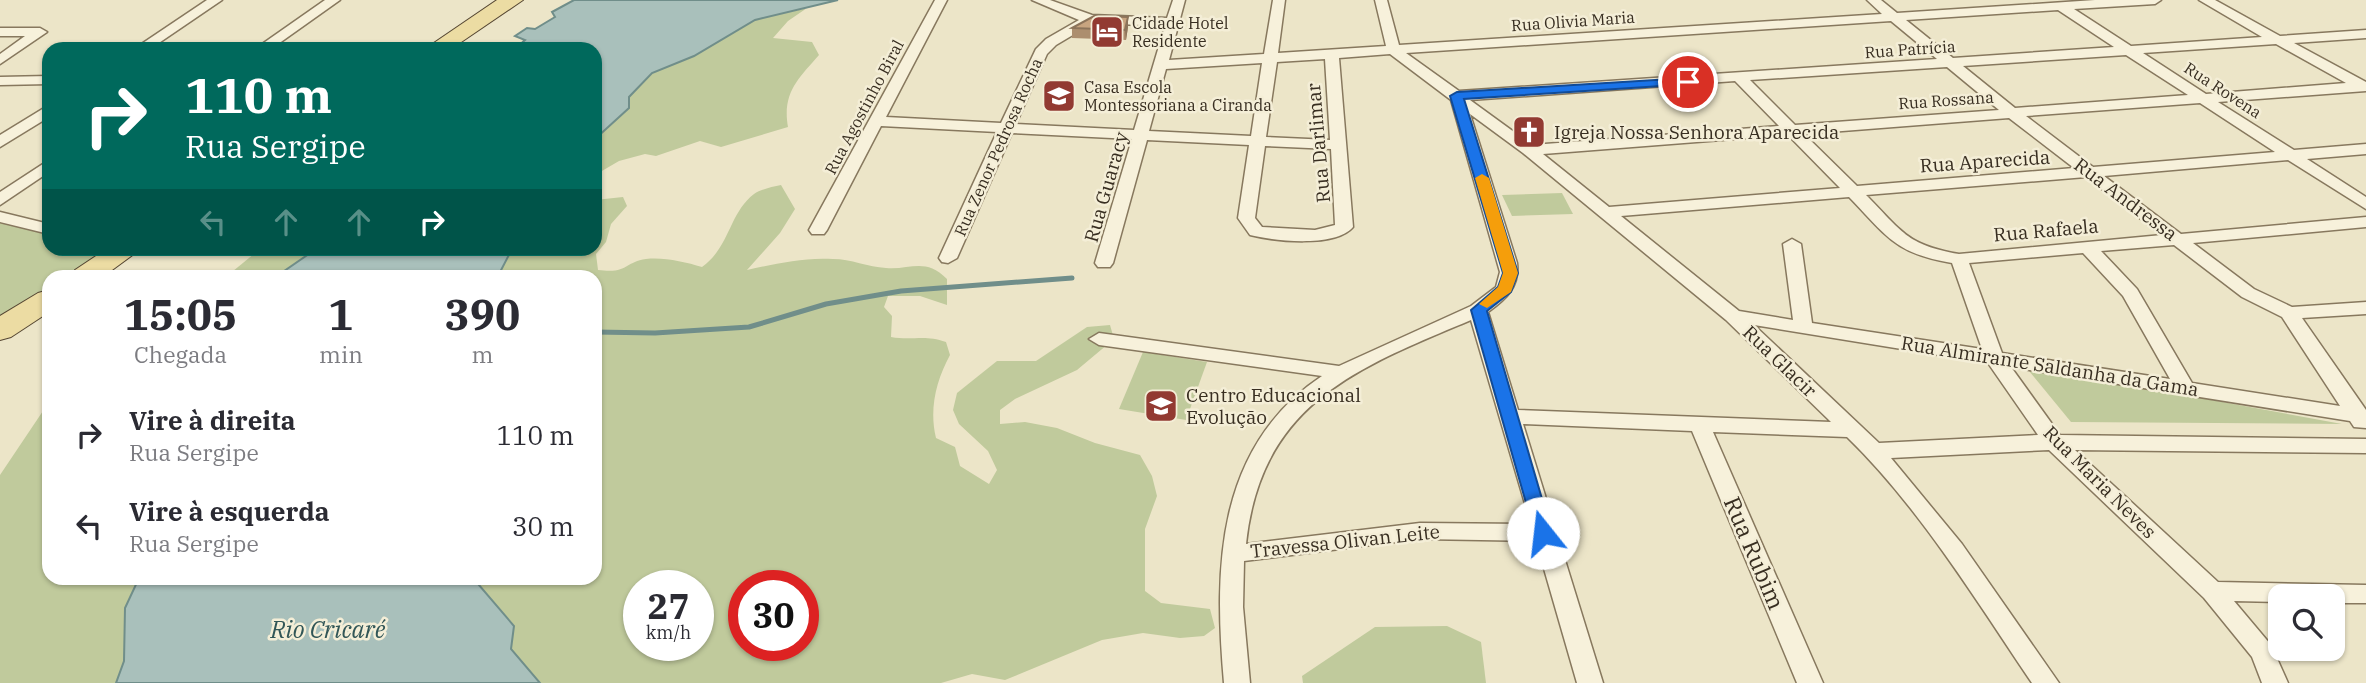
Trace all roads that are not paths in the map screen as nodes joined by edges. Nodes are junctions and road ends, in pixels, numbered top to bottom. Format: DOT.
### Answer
graph roads {
  1 [pos="216,0"];
  2 [pos="334,0"];
  3 [pos="512,0"];
  4 [pos="941,0"];
  5 [pos="1038,0"];
  6 [pos="1279,0"];
  7 [pos="1382,0"];
  8 [pos="1397,0"];
  9 [pos="1873,0"];
  10 [pos="2155,0"];
  11 [pos="2205,0"];
  12 [pos="2060,6"];
  13 [pos="1080,10"];
  14 [pos="1177,11"];
  15 [pos="1893,16"];
  16 [pos="0,32"];
  17 [pos="2366,34"];
  18 [pos="2277,40"];
  19 [pos="152,42"];
  20 [pos="272,42"];
  21 [pos="447,42"];
  22 [pos="2126,49"];
  23 [pos="1394,51"];
  24 [pos="1332,54"];
  25 [pos="1268,59"];
  26 [pos="0,60"];
  27 [pos="1950,64"];
  28 [pos="1162,65"];
  29 [pos="1740,78"];
  30 [pos="42,80"];
  31 [pos="0,81"];
  32 [pos="2365,87"];
  33 [pos="1457,96"];
  34 [pos="2204,99"];
  35 [pos="2012,113"];
  36 [pos="42,115"];
  37 [pos="877,121"];
  38 [pos="1007,127"];
  39 [pos="1793,129"];
  40 [pos="1142,133"];
  41 [pos="1258,138"];
  42 [pos="0,142"];
  43 [pos="1338,145"];
  44 [pos="2366,149"];
  45 [pos="1530,150"];
  46 [pos="2293,156"];
  47 [pos="42,170"];
  48 [pos="2093,174"];
  49 [pos="1856,191"];
  50 [pos="0,200"];
  51 [pos="2366,204"];
  52 [pos="1607,212"];
  53 [pos="0,217"];
  54 [pos="2366,222"];
  55 [pos="42,227"];
  56 [pos="818,230"];
  57 [pos="2181,241"];
  58 [pos="1792,244"];
  59 [pos="2087,247"];
  60 [pos="115,256"];
  61 [pos="948,258"];
  62 [pos="1959,259"];
  63 [pos="1104,263"];
  64 [pos="94,270"];
  65 [pos="42,303"];
  66 [pos="2366,308"];
  67 [pos="1478,310"];
  68 [pos="2289,313"];
  69 [pos="1733,316"];
  70 [pos="3,326"];
  71 [pos="1803,326"];
  72 [pos="1099,339"];
  73 [pos="1994,357"];
  74 [pos="1344,373"];
  75 [pos="2185,388"];
  76 [pos="1508,417"];
  77 [pos="2363,421"];
  78 [pos="1699,424"];
  79 [pos="1853,430"];
  80 [pos="2054,442"];
  81 [pos="2366,446"];
  82 [pos="1874,451"];
  83 [pos="1543,533"];
  84 [pos="1232,554"];
  85 [pos="2212,591"];
  86 [pos="2366,594"];
  87 [pos="1237,683"];
  88 [pos="1590,683"];
  89 [pos="1810,683"];
  90 [pos="2046,683"];
  91 [pos="2275,683"];
  1 -- 19 [label="street"];
  2 -- 20 [label="street"];
  3 -- 21 [label="main road"];
  4 -- 37 [label="street, Rua Agostinho Biral"];
  5 -- 13 [label="street"];
  6 -- 25 [label="street"];
  7 -- 8 [label="street"];
  7 -- 23 [label="street"];
  9 -- 15 [label="street, Rua Andressa"];
  10 -- 12 [label="street, Rua Olivia Maria"];
  11 -- 18 [label="street"];
  12 -- 15 [label="street, Rua Olivia Maria"];
  12 -- 22 [label="street, Rua Rovena"];
  13 -- 14 [label="street"];
  13 -- 38 [label="street, Rua Zenor Pedrosa Rocha"];
  14 -- 28 [label="street, Rua Guaracy"];
  15 -- 23 [label="street, Rua Olivia Maria"];
  15 -- 27 [label="street, Rua Andressa"];
  16 -- 26 [label="street"];
  17 -- 18 [label="street, Rua Patrícia"];
  18 -- 22 [label="street, Rua Patrícia"];
  18 -- 32 [label="street"];
  22 -- 27 [label="street, Rua Patrícia"];
  22 -- 34 [label="street, Rua Rovena"];
  23 -- 24 [label="street, Rua Olivia Maria"];
  23 -- 33 [label="street, Rua Glacir"];
  24 -- 25 [label="street, Rua Olivia Maria"];
  24 -- 43 [label="street, Rua Darlimar"];
  25 -- 28 [label="street, Rua Olivia Maria"];
  25 -- 41 [label="street"];
  27 -- 29 [label="street, Rua Patrícia"];
  27 -- 35 [label="street, Rua Andressa"];
  28 -- 40 [label="street, Rua Guaracy"];
  29 -- 33 [label="street, Rua Patrícia"];
  29 -- 39 [label="street"];
  30 -- 31 [label="street"];
  32 -- 34 [label="street, Rua Rossana"];
  33 -- 45 [label="street, Rua Glacir"];
  33 -- 67 [label="street"];
  34 -- 35 [label="street, Rua Rossana"];
  34 -- 46 [label="street, Rua Rovena"];
  35 -- 39 [label="street, Rua Rossana"];
  35 -- 48 [label="street, Rua Andressa"];
  36 -- 42 [label="street"];
  37 -- 38 [label="street"];
  37 -- 56 [label="street, Rua Agostinho Biral"];
  38 -- 40 [label="street"];
  38 -- 61 [label="street, Rua Zenor Pedrosa Rocha"];
  39 -- 45 [label="street, Rua Rossana"];
  39 -- 49 [label="street"];
  40 -- 41 [label="street"];
  40 -- 63 [label="street, Rua Guaracy"];
  41 -- 43 [label="street"];
  41 -- 43 [label="street, Rua Darlimar"];
  44 -- 46 [label="street, Rua Aparecida"];
  45 -- 52 [label="street, Rua Glacir"];
  46 -- 48 [label="street, Rua Aparecida"];
  46 -- 51 [label="street, Rua Rovena"];
  47 -- 50 [label="street"];
  48 -- 49 [label="street, Rua Aparecida"];
  48 -- 57 [label="street, Rua Andressa"];
  49 -- 52 [label="street, Rua Aparecida"];
  49 -- 62 [label="street, Rua Rafaela"];
  52 -- 69 [label="street, Rua Glacir"];
  53 -- 55 [label="street"];
  54 -- 57 [label="street, Rua Rafaela"];
  57 -- 59 [label="street, Rua Rafaela"];
  57 -- 68 [label="street, Rua Andressa"];
  58 -- 71 [label="street"];
  59 -- 62 [label="street, Rua Rafaela"];
  59 -- 75 [label="street"];
  60 -- 64 [label="main road"];
  62 -- 73 [label="street, Rua Maria Neves"];
  65 -- 70 [label="main road"];
  66 -- 68 [label="street"];
  67 -- 74 [label="street"];
  67 -- 76 [label="street"];
  68 -- 77 [label="street"];
  69 -- 71 [label="street, Rua Almirante Saldanha da Gama"];
  69 -- 79 [label="street, Rua Glacir"];
  71 -- 73 [label="street, Rua Almirante Saldanha da Gama"];
  72 -- 74 [label="street"];
  73 -- 75 [label="street, Rua Almirante Saldanha da Gama"];
  73 -- 80 [label="street, Rua Maria Neves"];
  74 -- 84 [label="street"];
  75 -- 77 [label="street, Rua Almirante Saldanha da Gama"];
  76 -- 78 [label="street"];
  76 -- 83 [label="street"];
  78 -- 79 [label="street"];
  78 -- 89 [label="street, Rua Rubim"];
  79 -- 82 [label="street, Rua Glacir"];
  80 -- 81 [label="street"];
  80 -- 82 [label="street"];
  80 -- 85 [label="street, Rua Maria Neves"];
  82 -- 90 [label="street, Rua Glacir"];
  83 -- 84 [label="street, Travessa Olivan Leite"];
  83 -- 88 [label="street"];
  84 -- 87 [label="street"];
  85 -- 86 [label="street"];
  85 -- 91 [label="street, Rua Maria Neves"];
}
